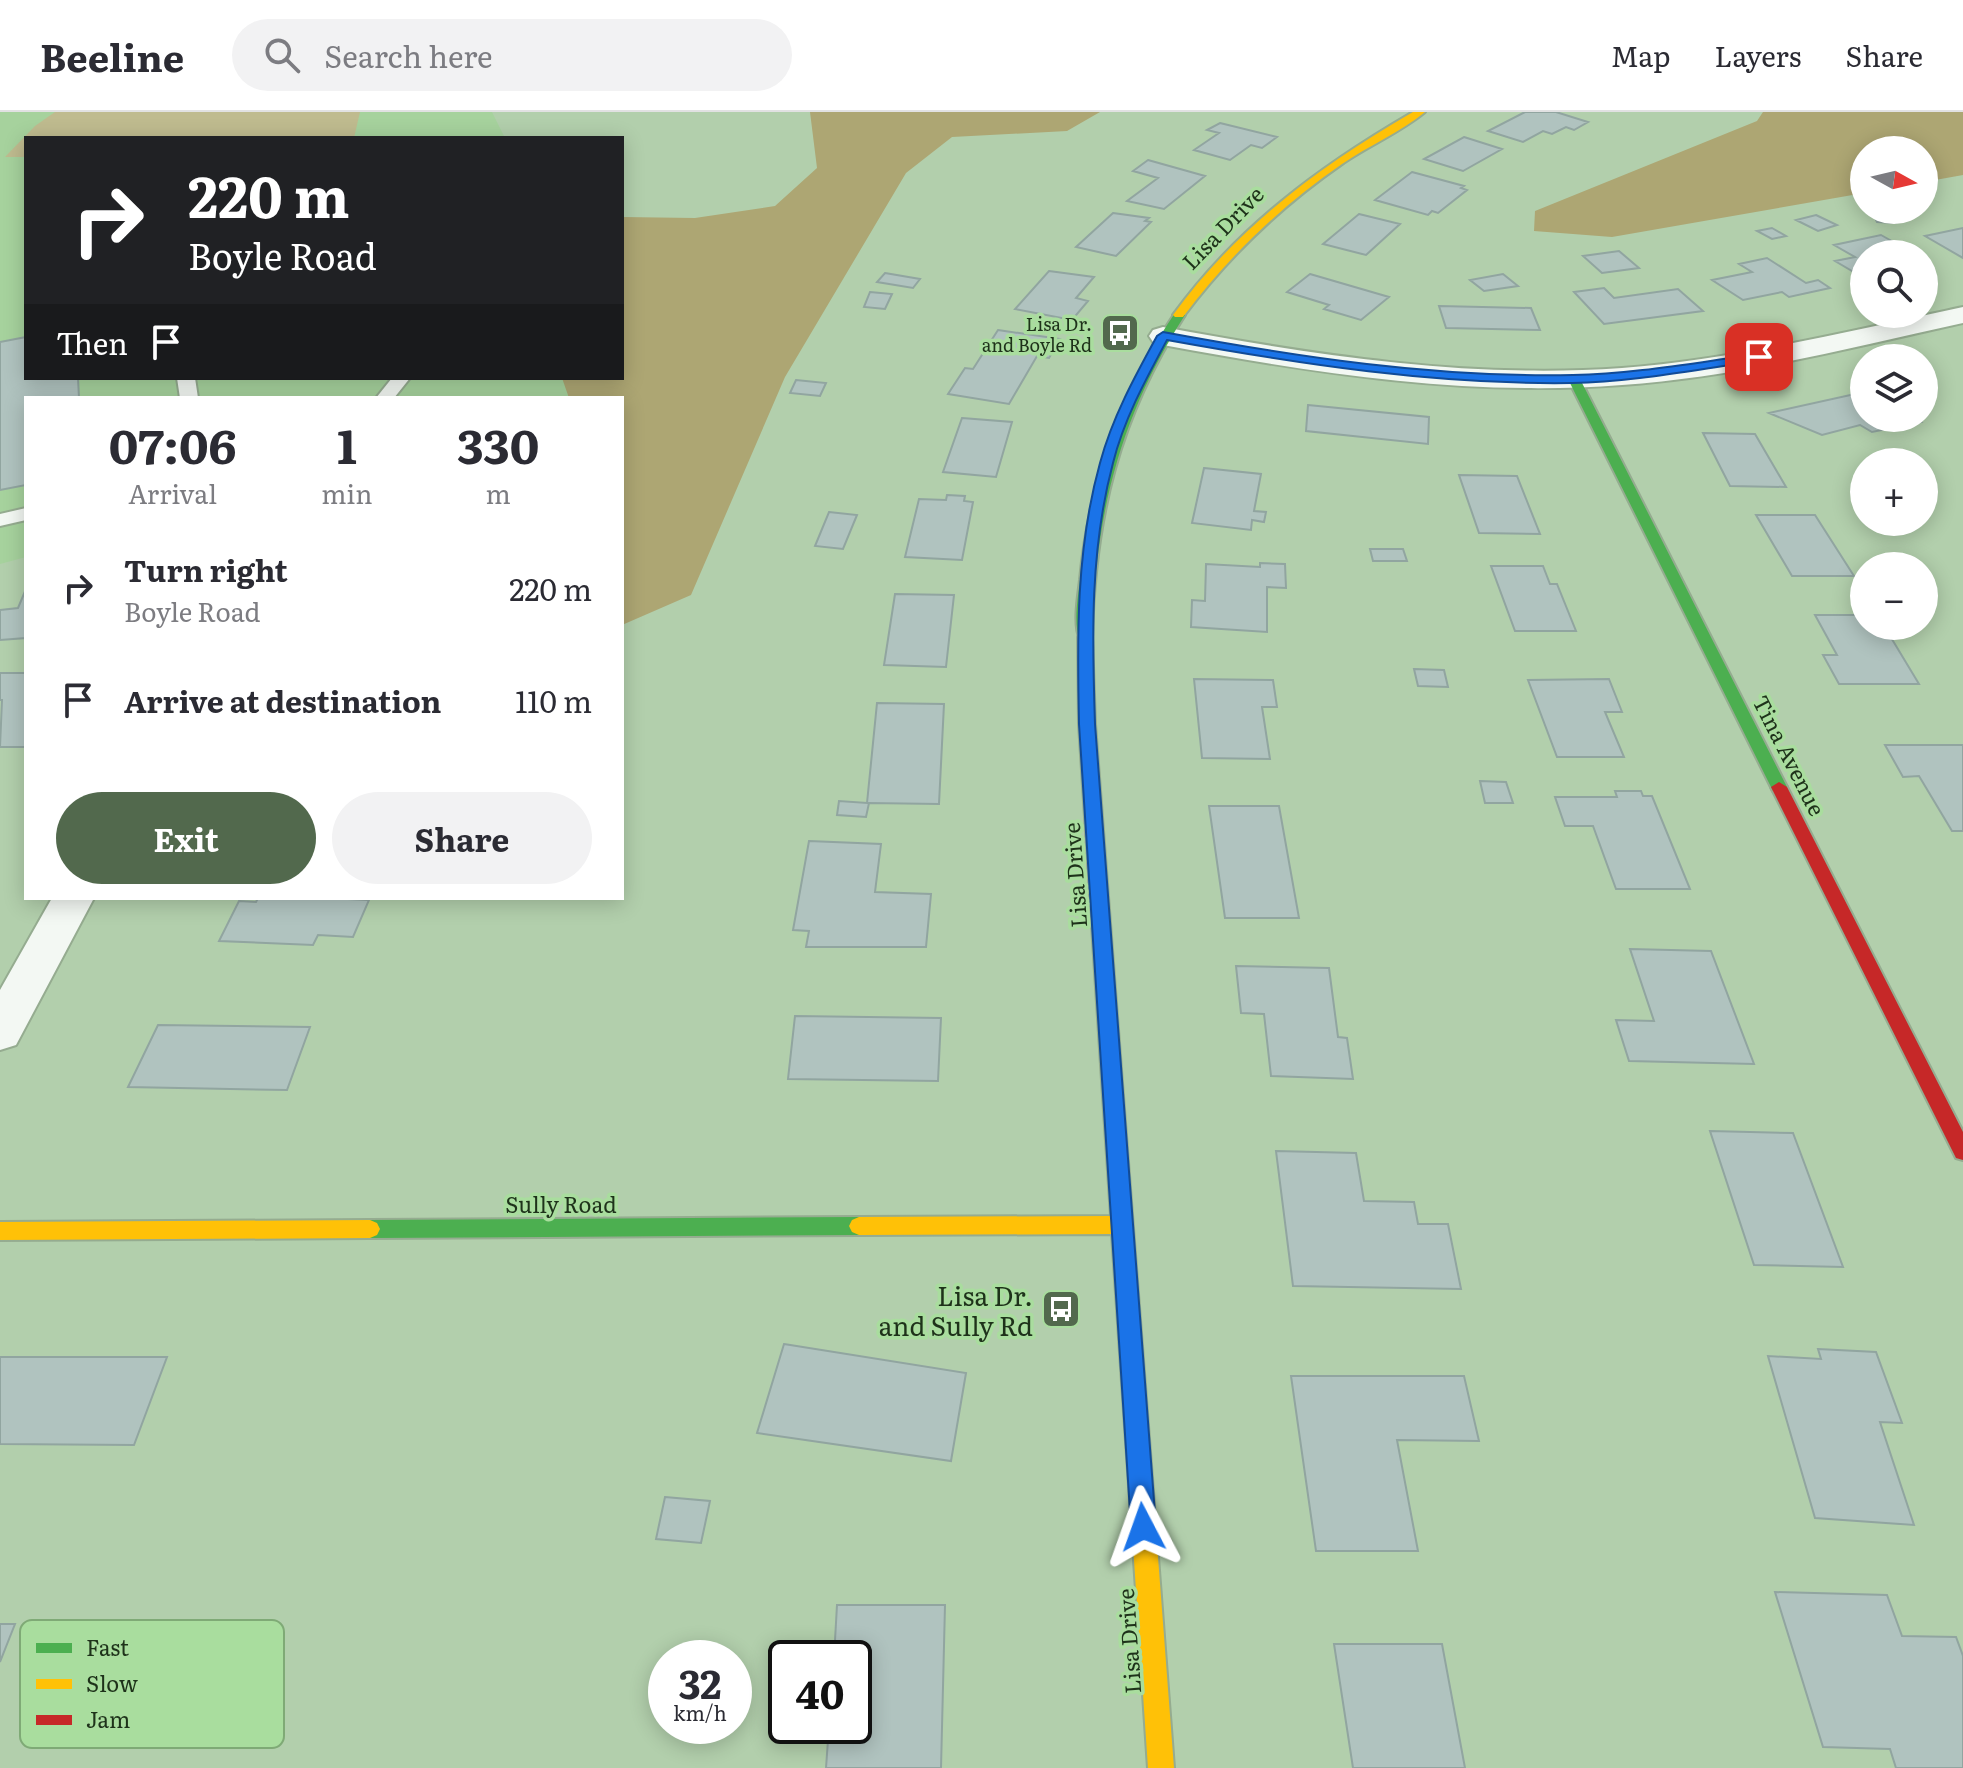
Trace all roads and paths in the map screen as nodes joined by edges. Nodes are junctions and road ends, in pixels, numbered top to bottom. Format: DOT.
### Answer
graph roads {
  1 [pos="1420,112"];
  2 [pos="1963,315"];
  3 [pos="1163,336"];
  4 [pos="1574,379"];
  5 [pos="399,380"];
  6 [pos="387,396"];
  7 [pos="24,514"];
  8 [pos="0,520"];
  9 [pos="72,900"];
  10 [pos="0,1032"];
  11 [pos="1963,1152"];
  12 [pos="1122,1225"];
  13 [pos="0,1231"];
  14 [pos="1161,1768"];
  1 -- 3 [label="street, Lisa Drive"];
  2 -- 4 [label="street"];
  3 -- 4 [label="street"];
  3 -- 12 [label="street, Lisa Drive"];
  4 -- 11 [label="street, Tina Avenue"];
  5 -- 6 [label="lane"];
  7 -- 8 [label="lane"];
  9 -- 10 [label="street"];
  12 -- 13 [label="street, Sully Road"];
  12 -- 14 [label="street, Lisa Drive"];
}
